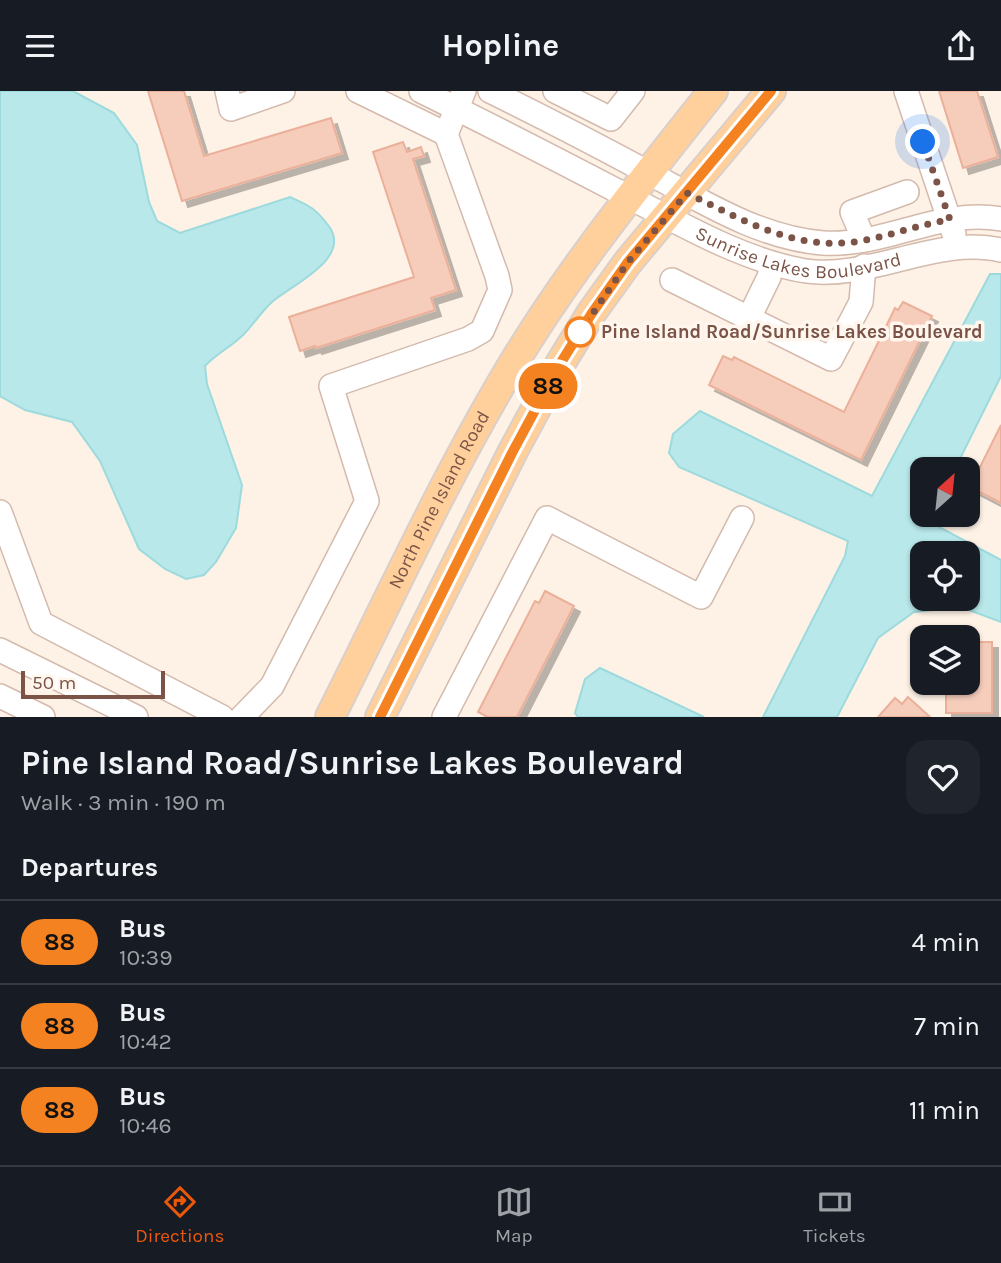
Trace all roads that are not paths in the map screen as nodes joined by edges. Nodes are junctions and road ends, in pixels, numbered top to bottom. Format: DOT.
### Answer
graph roads {
  1 [pos="227,91"];
  2 [pos="284,91"];
  3 [pos="358,91"];
  4 [pos="421,91"];
  5 [pos="491,91"];
  6 [pos="555,91"];
  7 [pos="633,91"];
  8 [pos="713,91"];
  9 [pos="771,91"];
  10 [pos="906,91"];
  11 [pos="460,100"];
  12 [pos="446,134"];
  13 [pos="648,172"];
  14 [pos="907,192"];
  15 [pos="687,193"];
  16 [pos="629,197"];
  17 [pos="667,217"];
  18 [pos="1001,219"];
  19 [pos="950,220"];
  20 [pos="864,240"];
  21 [pos="958,249"];
  22 [pos="1001,250"];
  23 [pos="772,264"];
  24 [pos="864,266"];
  25 [pos="672,280"];
  26 [pos="749,318"];
  27 [pos="0,512"];
  28 [pos="742,518"];
  29 [pos="0,650"];
  30 [pos="0,696"];
  31 [pos="43,717"];
  32 [pos="136,717"];
  33 [pos="222,717"];
  34 [pos="242,717"];
  35 [pos="330,717"];
  36 [pos="380,717"];
  37 [pos="444,717"];
  1 -- 2 [label="street"];
  3 -- 12 [label="street"];
  4 -- 11 [label="street, Sunrise Lakes Boulevard"];
  5 -- 13 [label="street, Sunrise Lakes Boulevard"];
  6 -- 7 [label="street"];
  8 -- 13 [label="main road, North Pine Island Road"];
  9 -- 15 [label="main road"];
  10 -- 19 [label="street"];
  11 -- 12 [label="street"];
  11 -- 16 [label="street, Sunrise Lakes Boulevard"];
  12 -- 34 [label="street"];
  13 -- 15 [label="street, Sunrise Lakes Boulevard"];
  13 -- 16 [label="main road, North Pine Island Road"];
  14 -- 20 [label="street"];
  15 -- 17 [label="main road"];
  15 -- 20 [label="street, Sunrise Lakes Boulevard"];
  16 -- 17 [label="street, Sunrise Lakes Boulevard"];
  16 -- 35 [label="main road, North Pine Island Road"];
  17 -- 23 [label="street, Sunrise Lakes Boulevard"];
  17 -- 36 [label="main road"];
  18 -- 19 [label="street, Sunrise Lakes Boulevard"];
  19 -- 20 [label="street, Sunrise Lakes Boulevard"];
  19 -- 21 [label="street"];
  21 -- 22 [label="street, Sunrise Lakes Boulevard"];
  21 -- 24 [label="street, Sunrise Lakes Boulevard"];
  23 -- 24 [label="street, Sunrise Lakes Boulevard"];
  23 -- 26 [label="street"];
  24 -- 26 [label="street"];
  25 -- 26 [label="street"];
  27 -- 33 [label="street"];
  28 -- 37 [label="street"];
  29 -- 32 [label="street"];
  30 -- 31 [label="street"];
}
